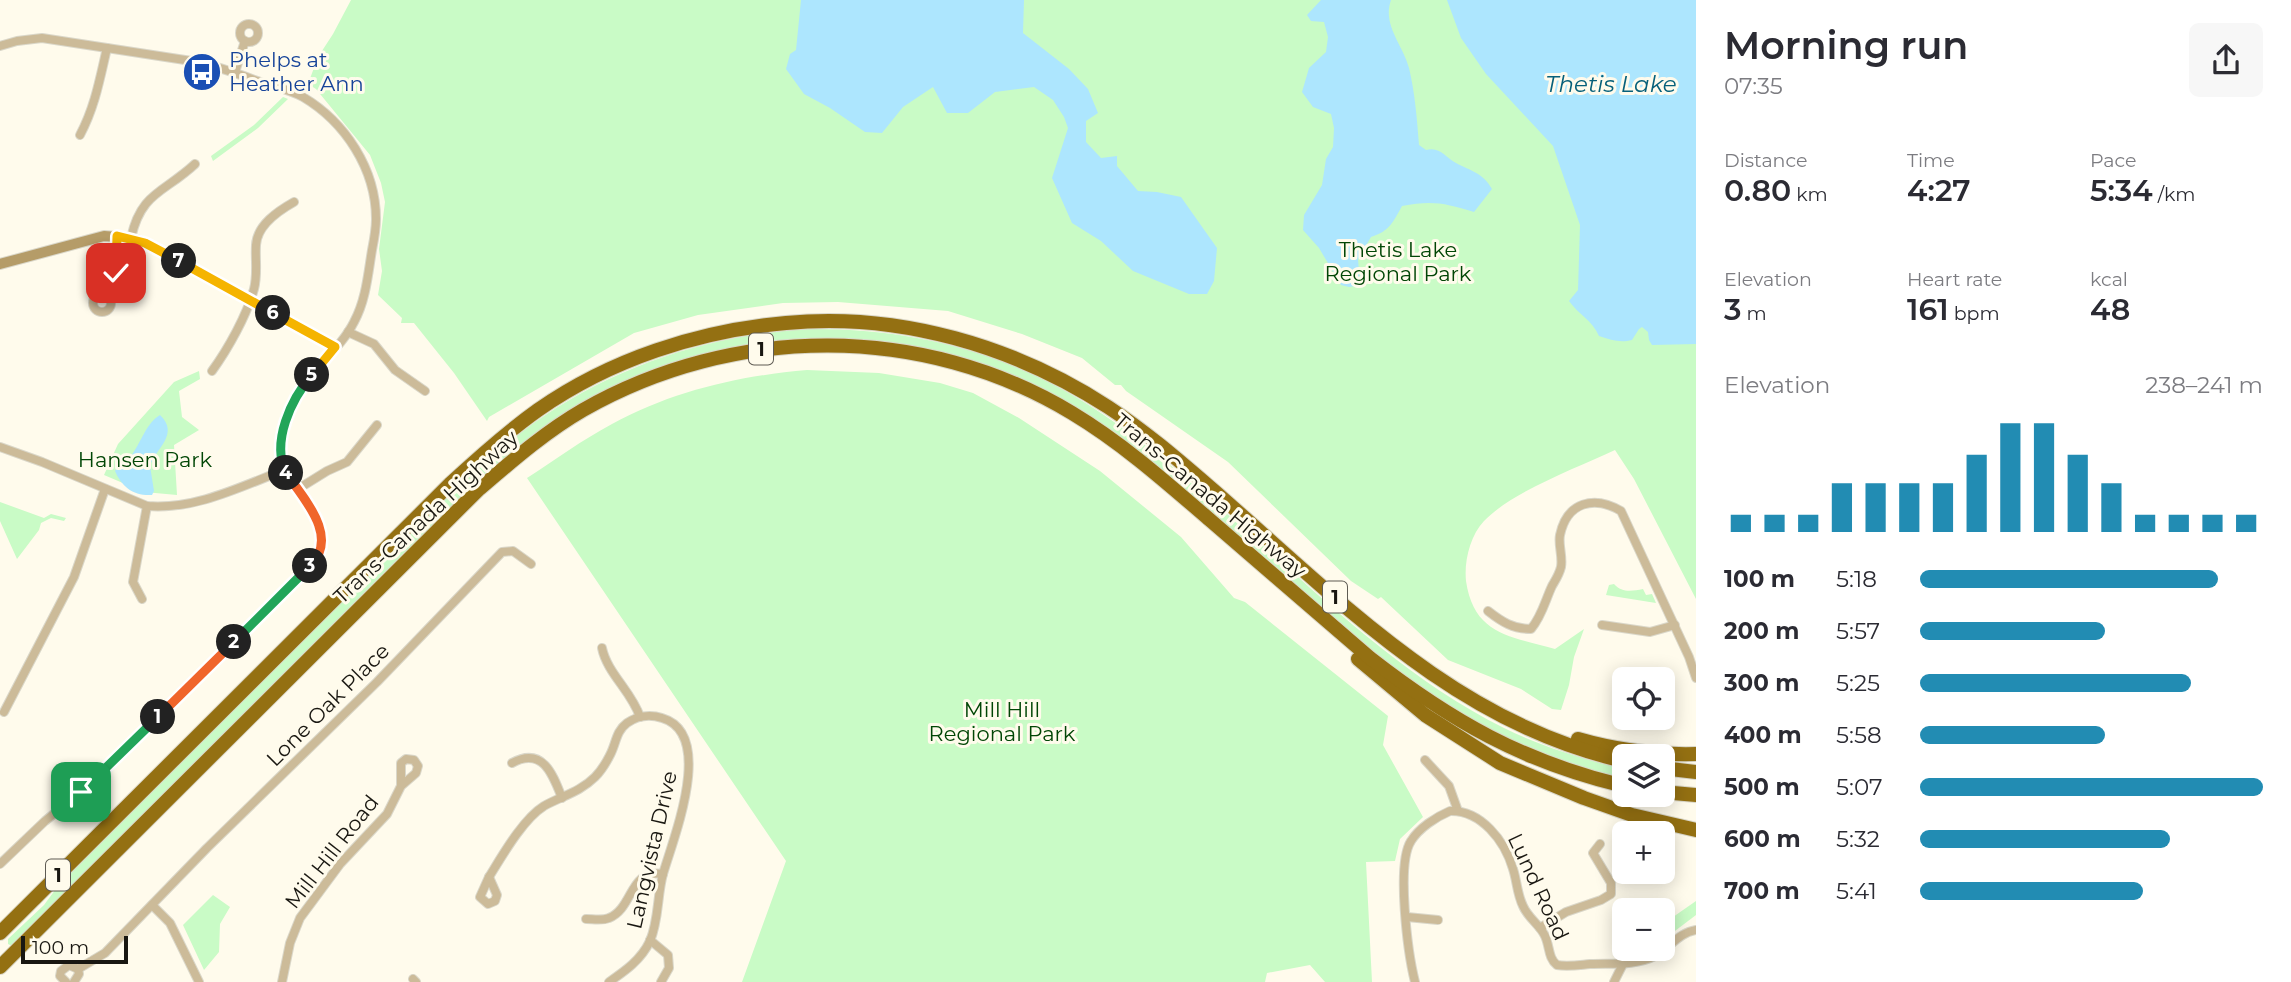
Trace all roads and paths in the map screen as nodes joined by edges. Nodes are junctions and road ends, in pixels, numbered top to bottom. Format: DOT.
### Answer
graph roads {
  1 [pos="246,41"];
  2 [pos="0,46"];
  3 [pos="107,48"];
  4 [pos="235,72"];
  5 [pos="80,135"];
  6 [pos="195,164"];
  7 [pos="294,202"];
  8 [pos="117,236"];
  9 [pos="131,238"];
  10 [pos="0,264"];
  11 [pos="107,296"];
  12 [pos="250,300"];
  13 [pos="348,332"];
  14 [pos="335,347"];
  15 [pos="212,371"];
  16 [pos="425,391"];
  17 [pos="377,425"];
  18 [pos="0,447"];
  19 [pos="284,470"];
  20 [pos="105,489"];
  21 [pos="298,489"];
  22 [pos="146,506"];
  23 [pos="531,564"];
  24 [pos="1294,593"];
  25 [pos="142,599"];
  26 [pos="1489,611"];
  27 [pos="1602,625"];
  28 [pos="1675,625"];
  29 [pos="602,648"];
  30 [pos="1424,670"];
  31 [pos="1696,678"];
  32 [pos="4,707"];
  33 [pos="640,717"];
  34 [pos="1696,754"];
  35 [pos="1612,758"];
  36 [pos="1426,760"];
  37 [pos="512,762"];
  38 [pos="1675,770"];
  39 [pos="1696,772"];
  40 [pos="1612,783"];
  41 [pos="401,786"];
  42 [pos="1675,794"];
  43 [pos="1696,796"];
  44 [pos="562,798"];
  45 [pos="1458,811"];
  46 [pos="115,818"];
  47 [pos="1696,830"];
  48 [pos="1600,844"];
  49 [pos="0,864"];
  50 [pos="663,874"];
  51 [pos="489,877"];
  52 [pos="152,905"];
  53 [pos="1407,917"];
  54 [pos="586,919"];
  55 [pos="0,920"];
  56 [pos="1438,920"];
  57 [pos="1540,928"];
  58 [pos="1696,930"];
  59 [pos="0,933"];
  60 [pos="650,940"];
  61 [pos="1623,964"];
  62 [pos="0,967"];
  63 [pos="78,969"];
  64 [pos="66,982"];
  65 [pos="74,982"];
  66 [pos="199,982"];
  67 [pos="282,982"];
  68 [pos="609,982"];
  69 [pos="661,982"];
  70 [pos="1415,982"];
  71 [pos="1614,982"];
  1 -- 4 [label="street"];
  2 -- 3 [label="street"];
  3 -- 4 [label="street"];
  3 -- 5 [label="street"];
  4 -- 13 [label="street"];
  6 -- 9 [label="street"];
  7 -- 12 [label="street"];
  8 -- 9 [label="street"];
  8 -- 10 [label="street"];
  8 -- 11 [label="street"];
  9 -- 12 [label="street"];
  12 -- 14 [label="street"];
  12 -- 15 [label="street"];
  13 -- 14 [label="street"];
  13 -- 16 [label="street"];
  14 -- 19 [label="street"];
  17 -- 21 [label="street"];
  18 -- 20 [label="street"];
  19 -- 21 [label="street"];
  19 -- 22 [label="street"];
  20 -- 22 [label="street"];
  20 -- 32 [label="street"];
  21 -- 49 [label="street"];
  22 -- 25 [label="street"];
  23 -- 52 [label="street, Lone Oak Place"];
  24 -- 40 [label="highway, Trans-Canada Highway / 1"];
  24 -- 47 [label="highway"];
  24 -- 62 [label="highway, Trans-Canada Highway / 1"];
  26 -- 28 [label="street"];
  27 -- 28 [label="street"];
  28 -- 31 [label="street"];
  29 -- 33 [label="street"];
  30 -- 34 [label="highway"];
  30 -- 35 [label="highway, Trans-Canada Highway / 1"];
  30 -- 46 [label="highway, Trans-Canada Highway / 1"];
  33 -- 44 [label="street"];
  33 -- 50 [label="street, Langvista Drive"];
  36 -- 45 [label="street"];
  37 -- 44 [label="street"];
  38 -- 39 [label="highway"];
  41 -- 67 [label="street, Mill Hill Road"];
  42 -- 43 [label="highway"];
  44 -- 51 [label="street"];
  45 -- 53 [label="street"];
  45 -- 57 [label="street, Lund Road"];
  46 -- 55 [label="highway"];
  46 -- 59 [label="highway, Trans-Canada Highway / 1"];
  48 -- 57 [label="street"];
  50 -- 54 [label="street"];
  50 -- 60 [label="street, Langvista Drive"];
  52 -- 63 [label="street, Lone Oak Place"];
  52 -- 66 [label="street"];
  53 -- 56 [label="street"];
  53 -- 70 [label="street"];
  57 -- 61 [label="street, Lund Road"];
  58 -- 61 [label="street, Lund Road"];
  60 -- 68 [label="street, Langvista Drive"];
  60 -- 69 [label="street"];
  61 -- 71 [label="street"];
  63 -- 64 [label="street, Lone Oak Place"];
  63 -- 65 [label="street"];
}
